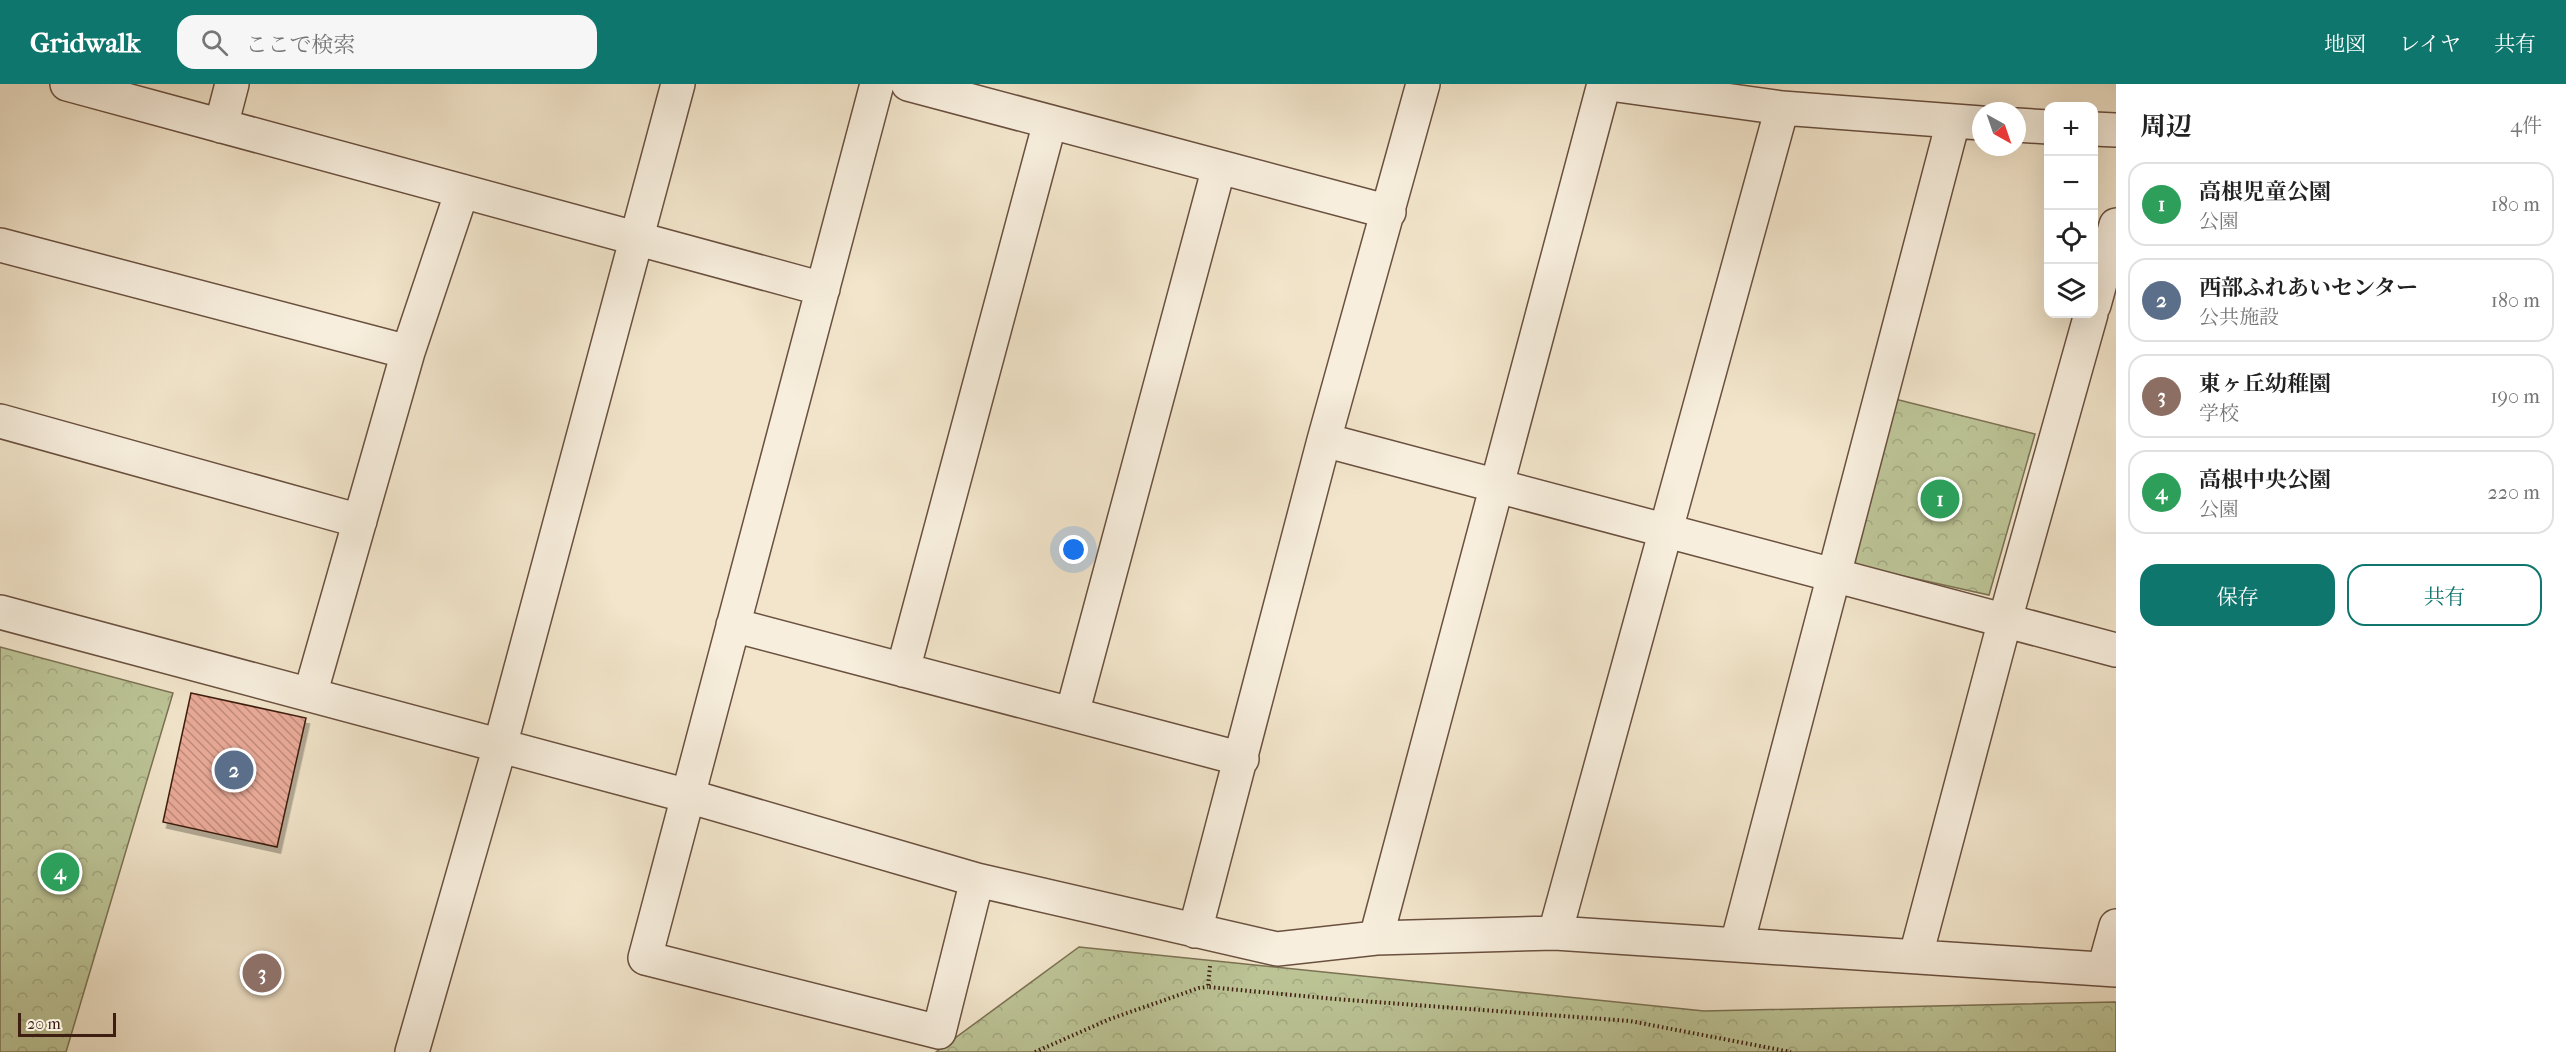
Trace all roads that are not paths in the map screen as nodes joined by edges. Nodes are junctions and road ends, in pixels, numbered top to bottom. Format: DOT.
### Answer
graph roads {
  1 [pos="67,84"];
  2 [pos="232,84"];
  3 [pos="678,84"];
  4 [pos="877,84"];
  5 [pos="908,84"];
  6 [pos="1423,84"];
  7 [pos="1604,84"];
  8 [pos="1610,84"];
  9 [pos="1782,108"];
  10 [pos="1050,122"];
  11 [pos="1967,122"];
  12 [pos="221,126"];
  13 [pos="2026,126"];
  14 [pos="2044,127"];
  15 [pos="2098,129"];
  16 [pos="2116,130"];
  17 [pos="1219,166"];
  18 [pos="462,191"];
  19 [pos="1389,212"];
  20 [pos="2116,225"];
  21 [pos="636,239"];
  22 [pos="0,245"];
  23 [pos="823,289"];
  24 [pos="2098,290"];
  25 [pos="2090,318"];
  26 [pos="408,352"];
  27 [pos="0,421"];
  28 [pos="1324,440"];
  29 [pos="1496,486"];
  30 [pos="360,520"];
  31 [pos="1666,530"];
  32 [pos="1833,575"];
  33 [pos="0,612"];
  34 [pos="2005,620"];
  35 [pos="733,625"];
  36 [pos="2116,650"];
  37 [pos="903,670"];
  38 [pos="310,695"];
  39 [pos="1072,714"];
  40 [pos="501,746"];
  41 [pos="1242,759"];
  42 [pos="688,796"];
  43 [pos="977,880"];
  44 [pos="2116,926"];
  45 [pos="1205,933"];
  46 [pos="1555,933"];
  47 [pos="1376,938"];
  48 [pos="1737,944"];
  49 [pos="1916,955"];
  50 [pos="2110,970"];
  51 [pos="412,1052"];
  1 -- 12 [label="street"];
  2 -- 12 [label="street"];
  3 -- 21 [label="street"];
  4 -- 23 [label="street"];
  5 -- 10 [label="street"];
  6 -- 19 [label="street"];
  7 -- 29 [label="street"];
  8 -- 9 [label="street"];
  9 -- 11 [label="street"];
  9 -- 31 [label="street"];
  10 -- 17 [label="street"];
  10 -- 37 [label="street"];
  11 -- 32 [label="street"];
  12 -- 18 [label="street"];
  13 -- 14 [label="street"];
  15 -- 16 [label="street"];
  17 -- 19 [label="street"];
  17 -- 39 [label="street"];
  18 -- 21 [label="street"];
  18 -- 26 [label="street"];
  19 -- 28 [label="street"];
  20 -- 24 [label="street"];
  21 -- 23 [label="street"];
  21 -- 40 [label="street"];
  22 -- 26 [label="street"];
  23 -- 35 [label="street"];
  25 -- 34 [label="street"];
  26 -- 30 [label="street"];
  27 -- 30 [label="street"];
  28 -- 29 [label="street"];
  28 -- 41 [label="street"];
  29 -- 31 [label="street"];
  29 -- 47 [label="street"];
  30 -- 38 [label="street"];
  31 -- 32 [label="street"];
  31 -- 46 [label="street"];
  32 -- 34 [label="street"];
  32 -- 48 [label="street"];
  33 -- 38 [label="street"];
  34 -- 36 [label="street"];
  34 -- 49 [label="street"];
  35 -- 37 [label="street"];
  35 -- 42 [label="street"];
  37 -- 39 [label="street"];
  38 -- 40 [label="street"];
  39 -- 41 [label="street"];
  40 -- 42 [label="street"];
  40 -- 51 [label="street"];
  41 -- 45 [label="street"];
  42 -- 43 [label="street"];
  42 -- 43 [label="street"];
  43 -- 45 [label="street"];
  44 -- 50 [label="street"];
  45 -- 47 [label="street"];
  46 -- 47 [label="street"];
  46 -- 48 [label="street"];
  48 -- 49 [label="street"];
  49 -- 50 [label="street"];
}
